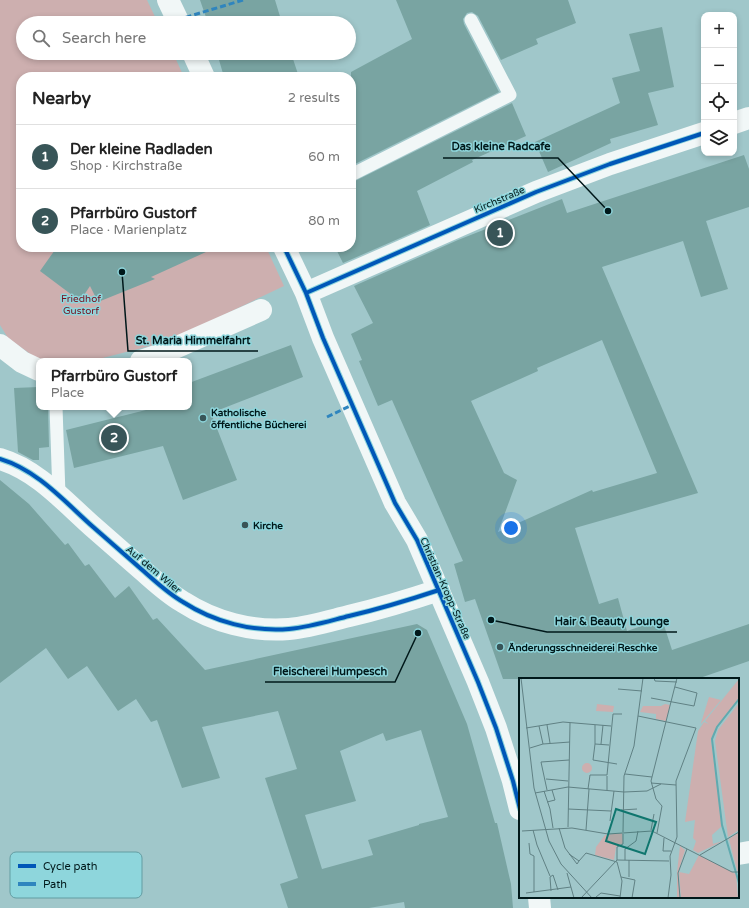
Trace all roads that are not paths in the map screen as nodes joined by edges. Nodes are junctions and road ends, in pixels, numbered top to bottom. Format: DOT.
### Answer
graph roads {
  1 [pos="168,0"];
  2 [pos="176,16"];
  3 [pos="471,20"];
  4 [pos="196,60"];
  5 [pos="202,72"];
  6 [pos="749,118"];
  7 [pos="737,122"];
  8 [pos="701,134"];
  9 [pos="356,172"];
  10 [pos="286,252"];
  11 [pos="306,293"];
  12 [pos="261,310"];
  13 [pos="0,345"];
  14 [pos="150,358"];
  15 [pos="36,369"];
  16 [pos="56,410"];
  17 [pos="0,459"];
  18 [pos="59,495"];
  19 [pos="439,590"];
  20 [pos="519,806"];
  21 [pos="749,852"];
  22 [pos="739,854"];
  23 [pos="539,898"];
  24 [pos="540,908"];
  1 -- 2 [label="street"];
  3 -- 9 [label="lane"];
  4 -- 5 [label="street"];
  6 -- 7 [label="street"];
  8 -- 11 [label="street, Kirchstraße"];
  10 -- 11 [label="street, Christian-Kropp-Straße"];
  11 -- 19 [label="street, Christian-Kropp-Straße"];
  12 -- 14 [label="street"];
  13 -- 15 [label="street"];
  16 -- 18 [label="lane"];
  17 -- 18 [label="street, Auf dem Wiler"];
  18 -- 19 [label="street, Auf dem Wiler"];
  19 -- 20 [label="street, Christian-Kropp-Straße"];
  21 -- 22 [label="street"];
  23 -- 24 [label="street"];
}
